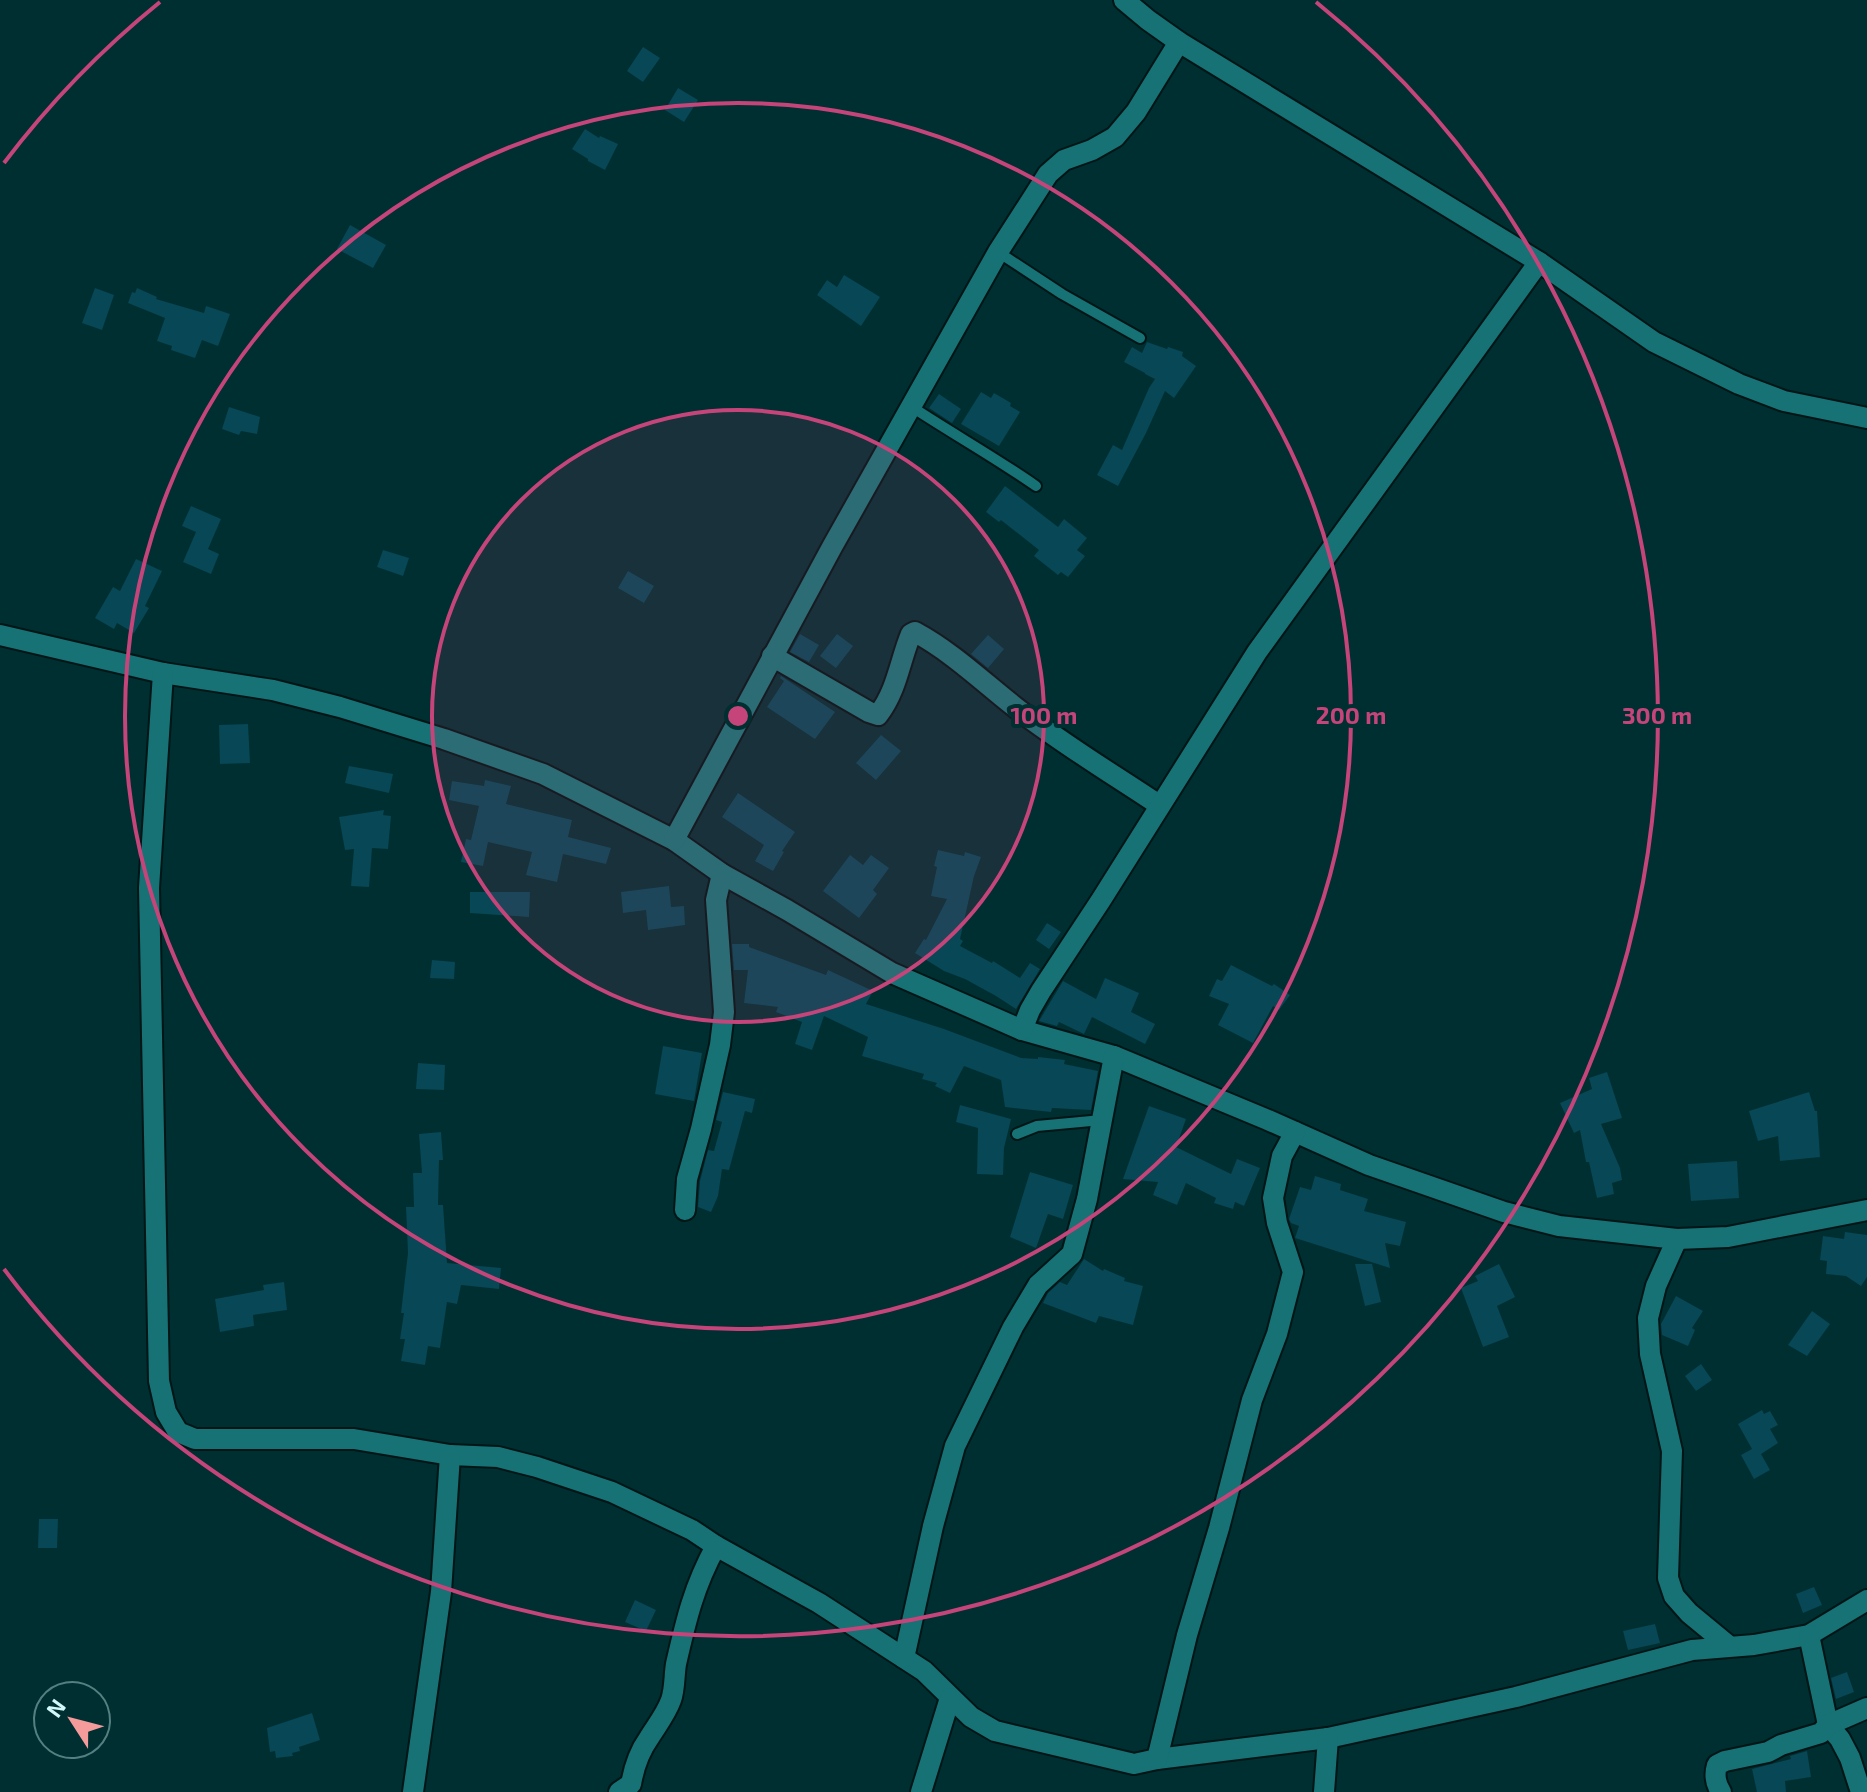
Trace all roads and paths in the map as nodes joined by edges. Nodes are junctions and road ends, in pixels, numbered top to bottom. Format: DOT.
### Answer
graph roads {
  1 [pos="1124,0"];
  2 [pos="1179,42"];
  3 [pos="998,252"];
  4 [pos="1539,262"];
  5 [pos="1140,338"];
  6 [pos="912,407"];
  7 [pos="1867,418"];
  8 [pos="1036,486"];
  9 [pos="0,635"];
  10 [pos="772,656"];
  11 [pos="163,673"];
  12 [pos="1159,805"];
  13 [pos="674,840"];
  14 [pos="722,874"];
  15 [pos="1022,1030"];
  16 [pos="1114,1056"];
  17 [pos="1102,1120"];
  18 [pos="1295,1132"];
  19 [pos="1017,1134"];
  20 [pos="685,1210"];
  21 [pos="1867,1210"];
  22 [pos="1677,1239"];
  23 [pos="450,1455"];
  24 [pos="716,1546"];
  25 [pos="1867,1600"];
  26 [pos="1809,1635"];
  27 [pos="1729,1646"];
  28 [pos="904,1658"];
  29 [pos="950,1698"];
  30 [pos="1867,1708"];
  31 [pos="1828,1725"];
  32 [pos="1328,1738"];
  33 [pos="1157,1759"];
  34 [pos="413,1792"];
  35 [pos="619,1792"];
  36 [pos="921,1792"];
  37 [pos="1324,1792"];
  38 [pos="1721,1792"];
  39 [pos="1861,1792"];
  1 -- 2 [label="street"];
  2 -- 3 [label="street"];
  2 -- 4 [label="street"];
  3 -- 5 [label="lane"];
  3 -- 6 [label="street"];
  4 -- 7 [label="street"];
  4 -- 12 [label="street"];
  6 -- 8 [label="lane"];
  6 -- 10 [label="street"];
  9 -- 11 [label="street"];
  10 -- 12 [label="street"];
  10 -- 13 [label="street"];
  11 -- 13 [label="street"];
  11 -- 23 [label="street"];
  12 -- 15 [label="street"];
  13 -- 14 [label="street"];
  14 -- 15 [label="street"];
  14 -- 20 [label="street"];
  15 -- 16 [label="street"];
  16 -- 17 [label="street"];
  16 -- 18 [label="street"];
  17 -- 19 [label="lane"];
  17 -- 28 [label="street"];
  18 -- 22 [label="street"];
  18 -- 33 [label="street"];
  21 -- 22 [label="street"];
  22 -- 27 [label="street"];
  23 -- 24 [label="street"];
  23 -- 34 [label="street"];
  24 -- 28 [label="street"];
  24 -- 35 [label="street"];
  25 -- 26 [label="street"];
  26 -- 27 [label="street"];
  26 -- 31 [label="street"];
  27 -- 32 [label="street"];
  28 -- 29 [label="street"];
  29 -- 33 [label="street"];
  29 -- 36 [label="street"];
  30 -- 31 [label="street"];
  31 -- 38 [label="street"];
  31 -- 39 [label="street"];
  32 -- 33 [label="street"];
  32 -- 37 [label="street"];
}
